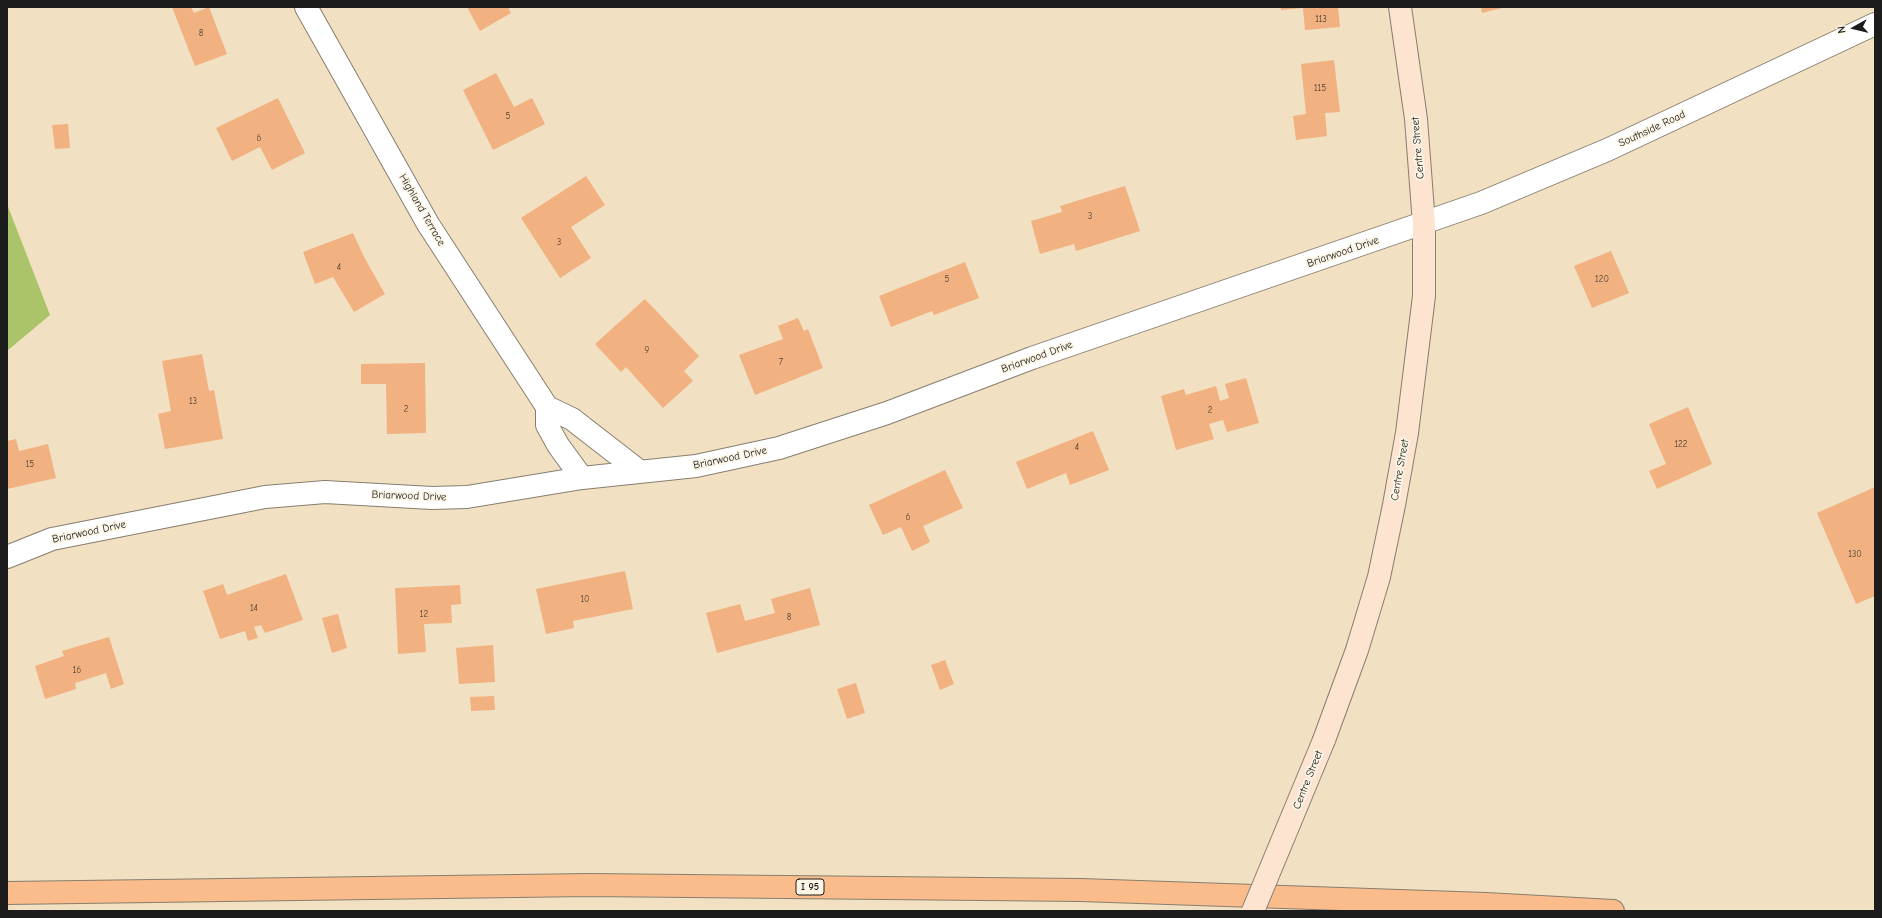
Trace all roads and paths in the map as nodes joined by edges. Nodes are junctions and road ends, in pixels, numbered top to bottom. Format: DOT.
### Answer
graph roads {
  1 [pos="306,7"];
  2 [pos="1400,7"];
  3 [pos="1875,24"];
  4 [pos="1424,224"];
  5 [pos="547,407"];
  6 [pos="639,471"];
  7 [pos="582,478"];
  8 [pos="7,557"];
  9 [pos="7,893"];
  10 [pos="1254,911"];
  11 [pos="1613,911"];
  1 -- 5 [label="street, Highland Terrace"];
  2 -- 4 [label="main road, Centre Street"];
  3 -- 4 [label="street, Southside Road"];
  4 -- 6 [label="street, Briarwood Drive"];
  4 -- 10 [label="main road, Centre Street, bridge"];
  5 -- 6 [label="street"];
  5 -- 7 [label="street, Highland Terrace"];
  6 -- 7 [label="street, Briarwood Drive"];
  7 -- 8 [label="street, Briarwood Drive"];
  9 -- 11 [label="highway, I 95"];
}
